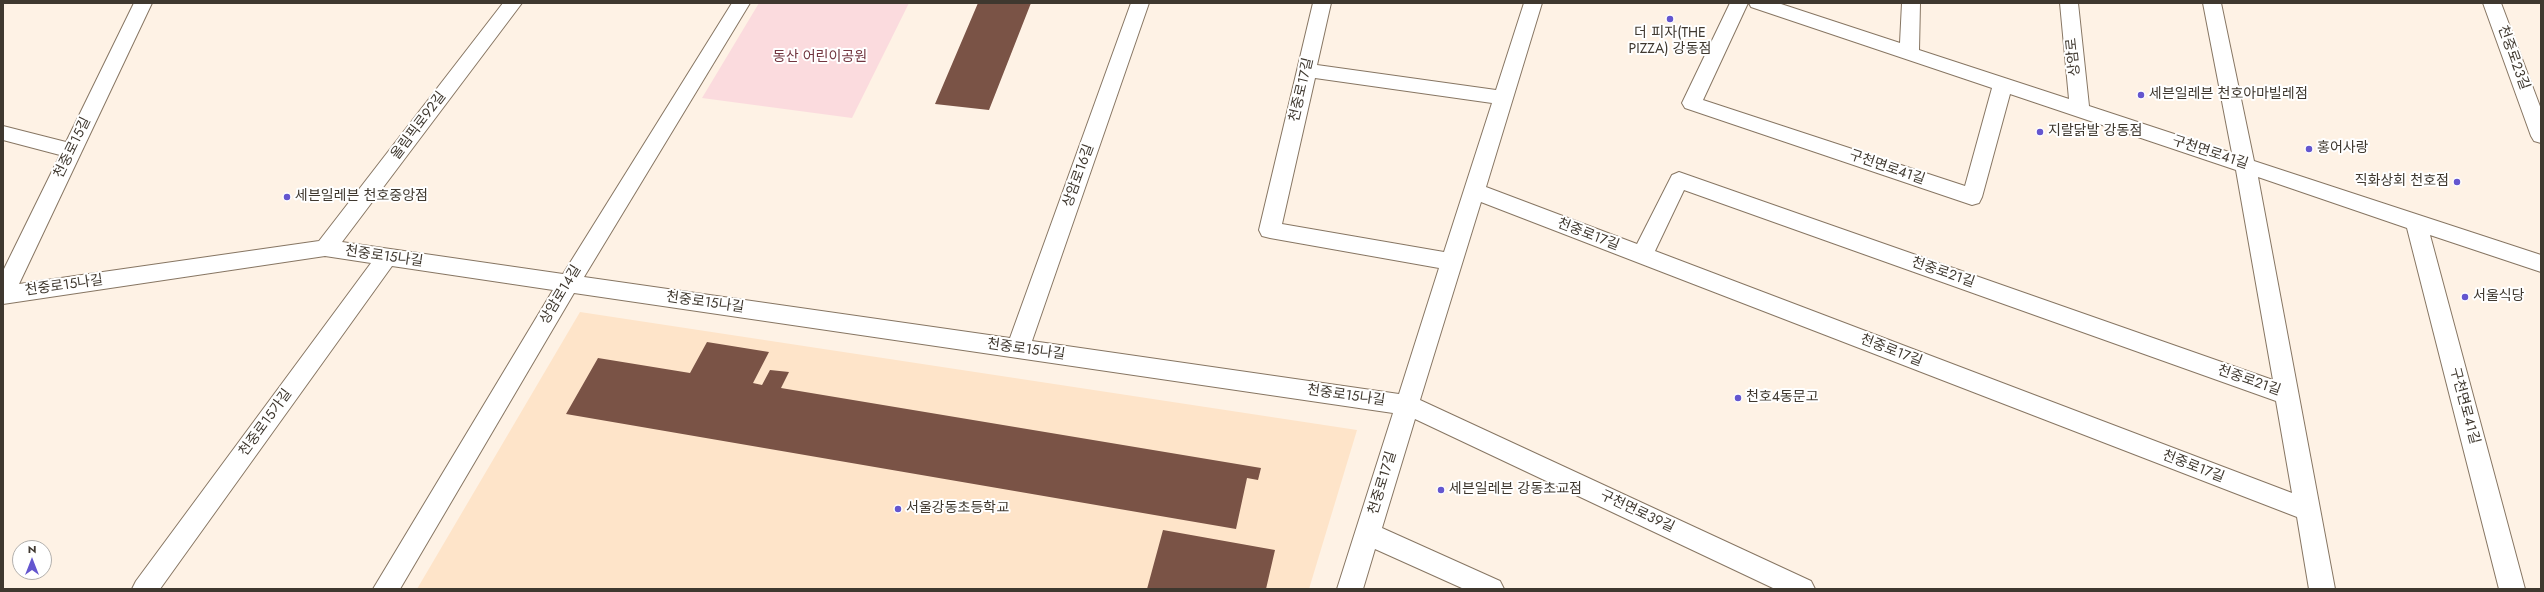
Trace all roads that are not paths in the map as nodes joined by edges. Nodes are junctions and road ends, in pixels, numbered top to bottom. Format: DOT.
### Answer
graph roads {
  1 [pos="143,3"];
  2 [pos="513,3"];
  3 [pos="741,3"];
  4 [pos="1140,3"];
  5 [pos="1322,3"];
  6 [pos="1533,3"];
  7 [pos="1739,3"];
  8 [pos="1911,3"];
  9 [pos="2069,3"];
  10 [pos="2212,3"];
  11 [pos="2492,3"];
  12 [pos="1761,4"];
  13 [pos="1909,53"];
  14 [pos="1306,70"];
  15 [pos="2003,84"];
  16 [pos="1504,98"];
  17 [pos="2080,110"];
  18 [pos="3,133"];
  19 [pos="2541,136"];
  20 [pos="72,151"];
  21 [pos="2245,165"];
  22 [pos="1474,191"];
  23 [pos="2416,222"];
  24 [pos="326,248"];
  25 [pos="1642,255"];
  26 [pos="387,257"];
  27 [pos="1452,262"];
  28 [pos="2541,264"];
  29 [pos="568,284"];
  30 [pos="3,295"];
  31 [pos="1018,348"];
  32 [pos="2287,395"];
  33 [pos="1407,405"];
  34 [pos="2308,510"];
  35 [pos="1367,532"];
  36 [pos="144,589"];
  37 [pos="386,589"];
  38 [pos="1350,589"];
  39 [pos="1491,589"];
  40 [pos="1802,589"];
  41 [pos="2322,589"];
  42 [pos="2512,589"];
  1 -- 20 [label="street, 천중로15길"];
  2 -- 24 [label="street, 올림픽로92길"];
  3 -- 29 [label="street, 상암로14길"];
  4 -- 31 [label="street, 상암로16길"];
  5 -- 14 [label="street, 천중로17길"];
  6 -- 16 [label="street, 천중로17길"];
  7 -- 15 [label="street, 구천면로41길"];
  8 -- 13 [label="street"];
  9 -- 17 [label="street, 상암로"];
  10 -- 21 [label="street, 천중로21길"];
  11 -- 19 [label="street, 천중로23길"];
  12 -- 13 [label="street, 구천면로41길"];
  13 -- 15 [label="street, 구천면로41길"];
  14 -- 16 [label="street"];
  14 -- 27 [label="street, 천중로17길"];
  15 -- 17 [label="street, 구천면로41길"];
  16 -- 22 [label="street, 천중로17길"];
  17 -- 21 [label="street, 구천면로41길"];
  18 -- 20 [label="street"];
  20 -- 30 [label="street, 천중로15길"];
  21 -- 23 [label="street, 구천면로41길"];
  21 -- 32 [label="street, 천중로21길"];
  22 -- 25 [label="street, 천중로17길"];
  22 -- 27 [label="street, 천중로17길"];
  23 -- 28 [label="street, 구천면로41길"];
  23 -- 42 [label="street, 구천면로41길"];
  24 -- 26 [label="street, 천중로15나길"];
  24 -- 30 [label="street, 천중로15나길"];
  25 -- 32 [label="street, 천중로21길"];
  25 -- 34 [label="street, 천중로17길"];
  26 -- 29 [label="street, 천중로15나길"];
  26 -- 36 [label="street, 천중로15가길"];
  27 -- 33 [label="street, 천중로17길"];
  29 -- 31 [label="street, 천중로15나길"];
  29 -- 37 [label="street, 상암로14길"];
  31 -- 33 [label="street, 천중로15나길"];
  32 -- 34 [label="street, 천중로21길"];
  33 -- 35 [label="street, 천중로17길"];
  33 -- 40 [label="street, 구천면로39길"];
  34 -- 41 [label="street, 천중로21길"];
  35 -- 38 [label="street, 천중로17길"];
  35 -- 39 [label="street"];
}
